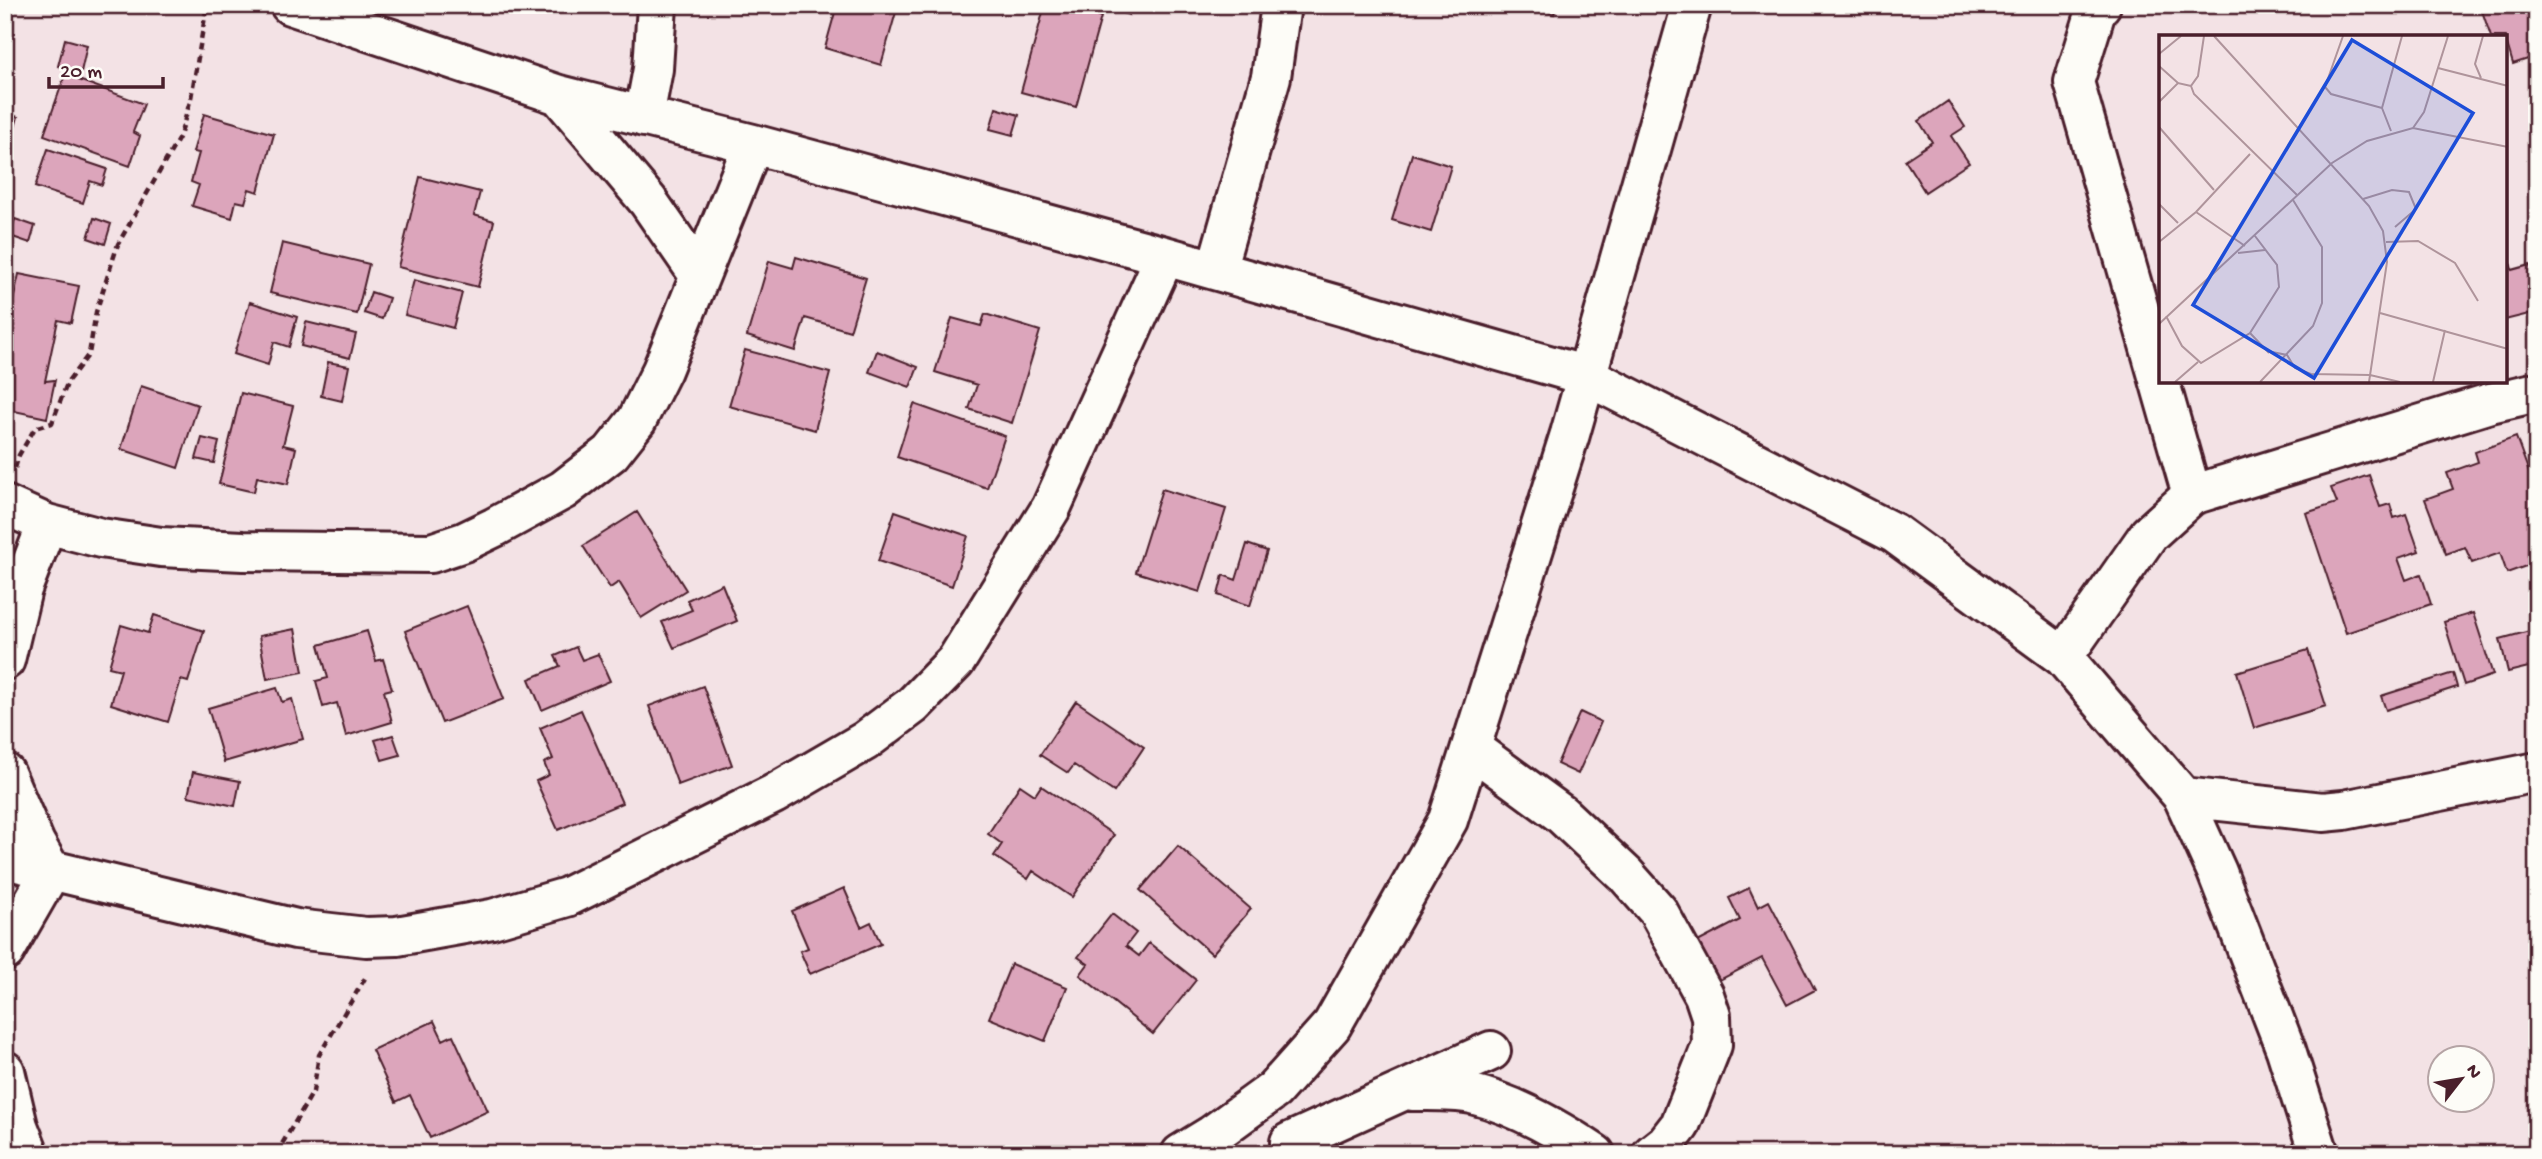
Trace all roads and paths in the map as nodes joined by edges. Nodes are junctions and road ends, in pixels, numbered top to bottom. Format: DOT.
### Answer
graph roads {
  1 [pos="207,5"];
  2 [pos="290,5"];
  3 [pos="657,5"];
  4 [pos="1281,5"];
  5 [pos="1692,5"];
  6 [pos="2101,5"];
  7 [pos="559,95"];
  8 [pos="644,117"];
  9 [pos="753,144"];
  10 [pos="1165,256"];
  11 [pos="1216,270"];
  12 [pos="699,275"];
  13 [pos="1587,376"];
  14 [pos="2159,380"];
  15 [pos="2160,383"];
  16 [pos="2537,392"];
  17 [pos="9,491"];
  18 [pos="2192,495"];
  19 [pos="47,524"];
  20 [pos="2063,657"];
  21 [pos="5,660"];
  22 [pos="1471,748"];
  23 [pos="2537,772"];
  24 [pos="5,773"];
  25 [pos="2183,797"];
  26 [pos="5,859"];
  27 [pos="51,871"];
  28 [pos="397,936"];
  29 [pos="5,951"];
  30 [pos="1491,1051"];
  31 [pos="5,1071"];
  32 [pos="1403,1090"];
  33 [pos="1263,1098"];
  34 [pos="18,1137"];
  35 [pos="1293,1148"];
  36 [pos="276,1154"];
  37 [pos="1181,1154"];
  38 [pos="1595,1154"];
  39 [pos="1652,1154"];
  40 [pos="2319,1154"];
  1 -- 17 [label="path"];
  2 -- 7 [label="street"];
  3 -- 8 [label="street"];
  4 -- 11 [label="street"];
  5 -- 13 [label="street"];
  6 -- 14 [label="street"];
  7 -- 8 [label="street"];
  7 -- 12 [label="street"];
  8 -- 9 [label="street"];
  9 -- 10 [label="street"];
  9 -- 12 [label="street"];
  10 -- 11 [label="street"];
  10 -- 28 [label="street"];
  11 -- 13 [label="street"];
  12 -- 19 [label="street"];
  13 -- 20 [label="street"];
  13 -- 22 [label="street"];
  15 -- 18 [label="street"];
  16 -- 18 [label="street"];
  17 -- 19 [label="street"];
  18 -- 20 [label="street"];
  19 -- 21 [label="street"];
  20 -- 25 [label="street"];
  22 -- 33 [label="street"];
  22 -- 39 [label="street"];
  23 -- 25 [label="street"];
  24 -- 27 [label="street"];
  25 -- 40 [label="street"];
  26 -- 27 [label="street"];
  27 -- 28 [label="street"];
  27 -- 29 [label="street"];
  28 -- 36 [label="path"];
  30 -- 32 [label="street"];
  31 -- 34 [label="street"];
  32 -- 35 [label="street"];
  32 -- 38 [label="street"];
  33 -- 35 [label="street"];
  33 -- 37 [label="street"];
}
